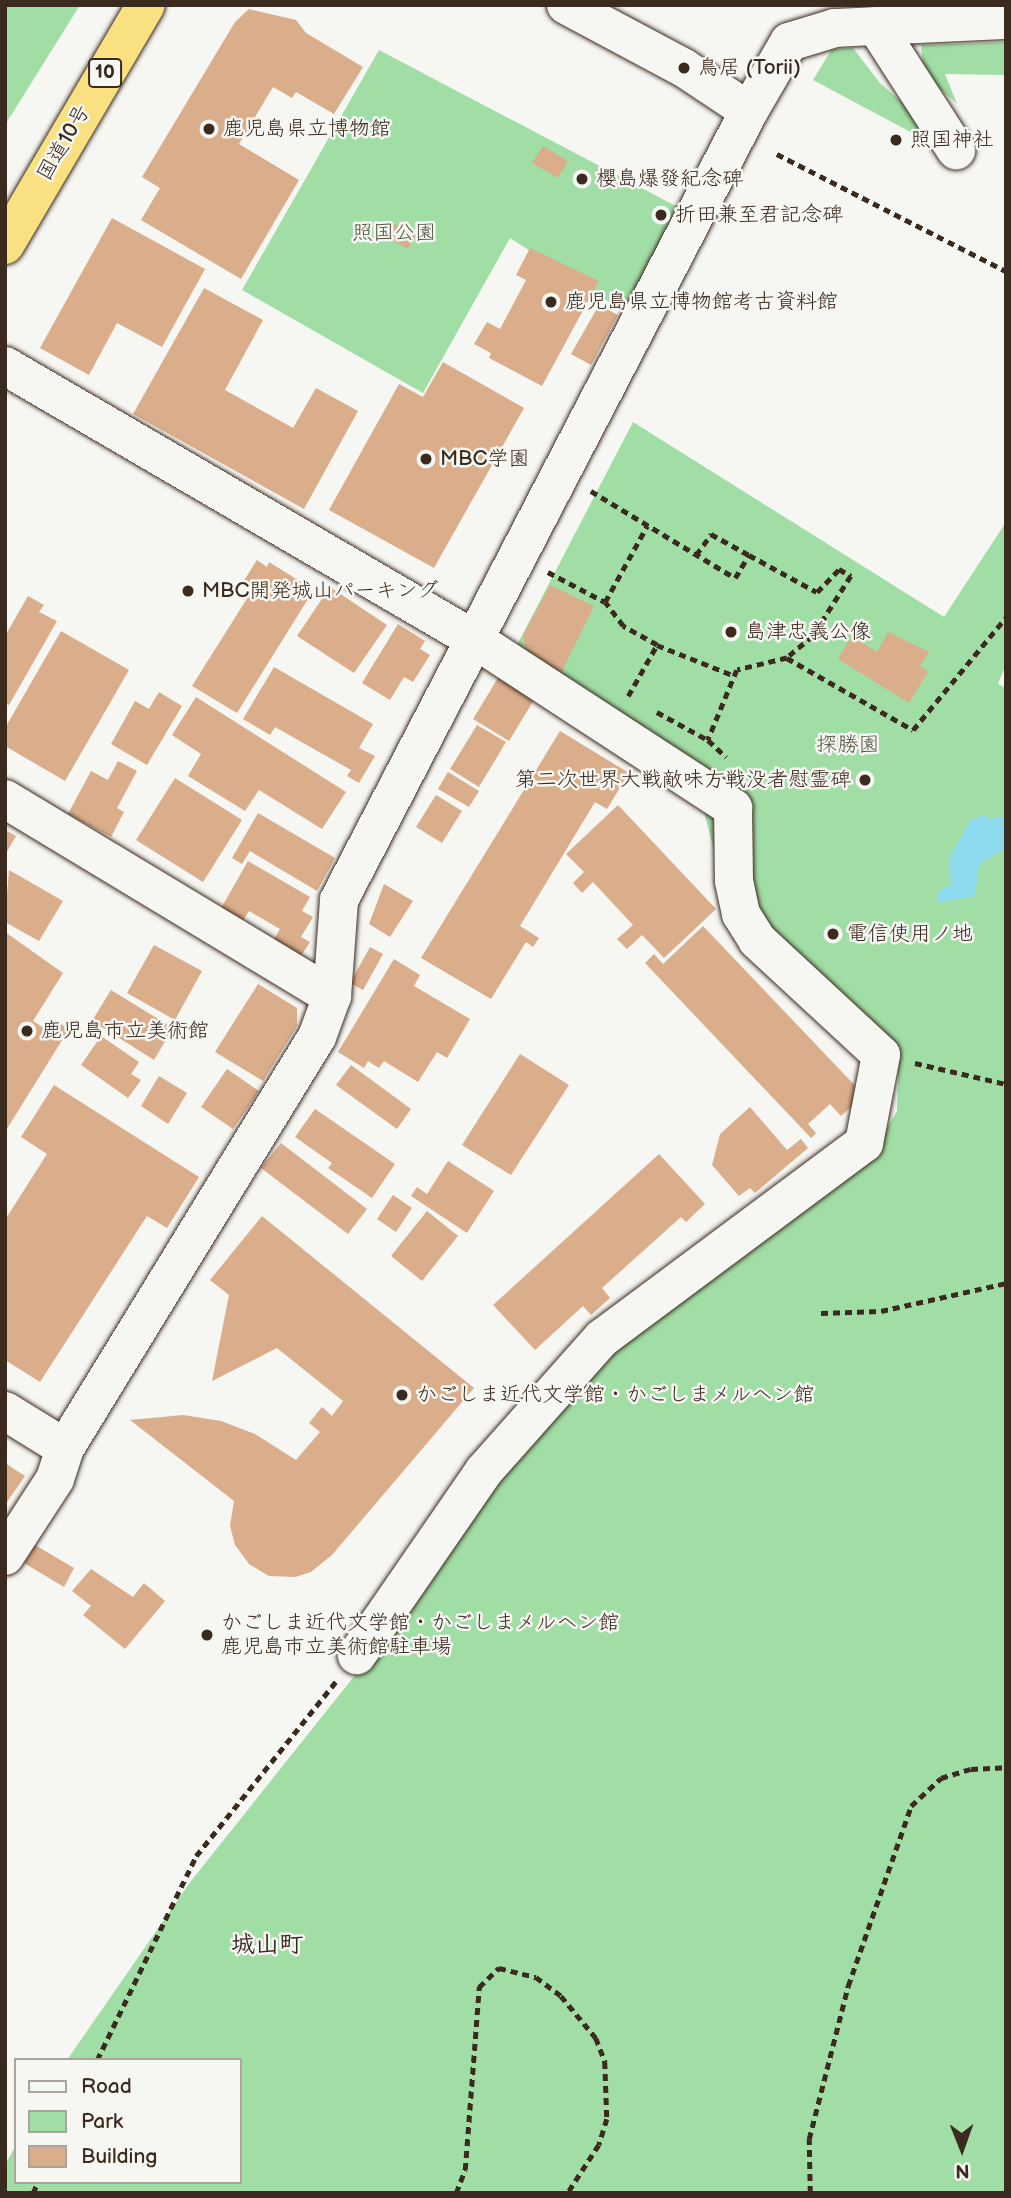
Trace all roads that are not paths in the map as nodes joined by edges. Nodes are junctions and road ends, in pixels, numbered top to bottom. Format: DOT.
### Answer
graph roads {
  1 [pos="146,5"];
  2 [pos="566,5"];
  3 [pos="1006,20"];
  4 [pos="876,26"];
  5 [pos="749,111"];
  6 [pos="956,150"];
  7 [pos="5,245"];
  8 [pos="5,366"];
  9 [pos="477,641"];
  10 [pos="5,799"];
  11 [pos="332,996"];
  12 [pos="5,1411"];
  13 [pos="65,1448"];
  14 [pos="5,1556"];
  15 [pos="358,1655"];
  1 -- 7 [label="highway, 国道10号 / 10"];
  2 -- 5 [label="street"];
  3 -- 4 [label="street"];
  4 -- 5 [label="street"];
  4 -- 6 [label="street"];
  5 -- 9 [label="street"];
  8 -- 9 [label="street"];
  9 -- 11 [label="street"];
  9 -- 15 [label="street"];
  10 -- 11 [label="street"];
  11 -- 13 [label="street"];
  12 -- 13 [label="street"];
  13 -- 14 [label="street"];
}
